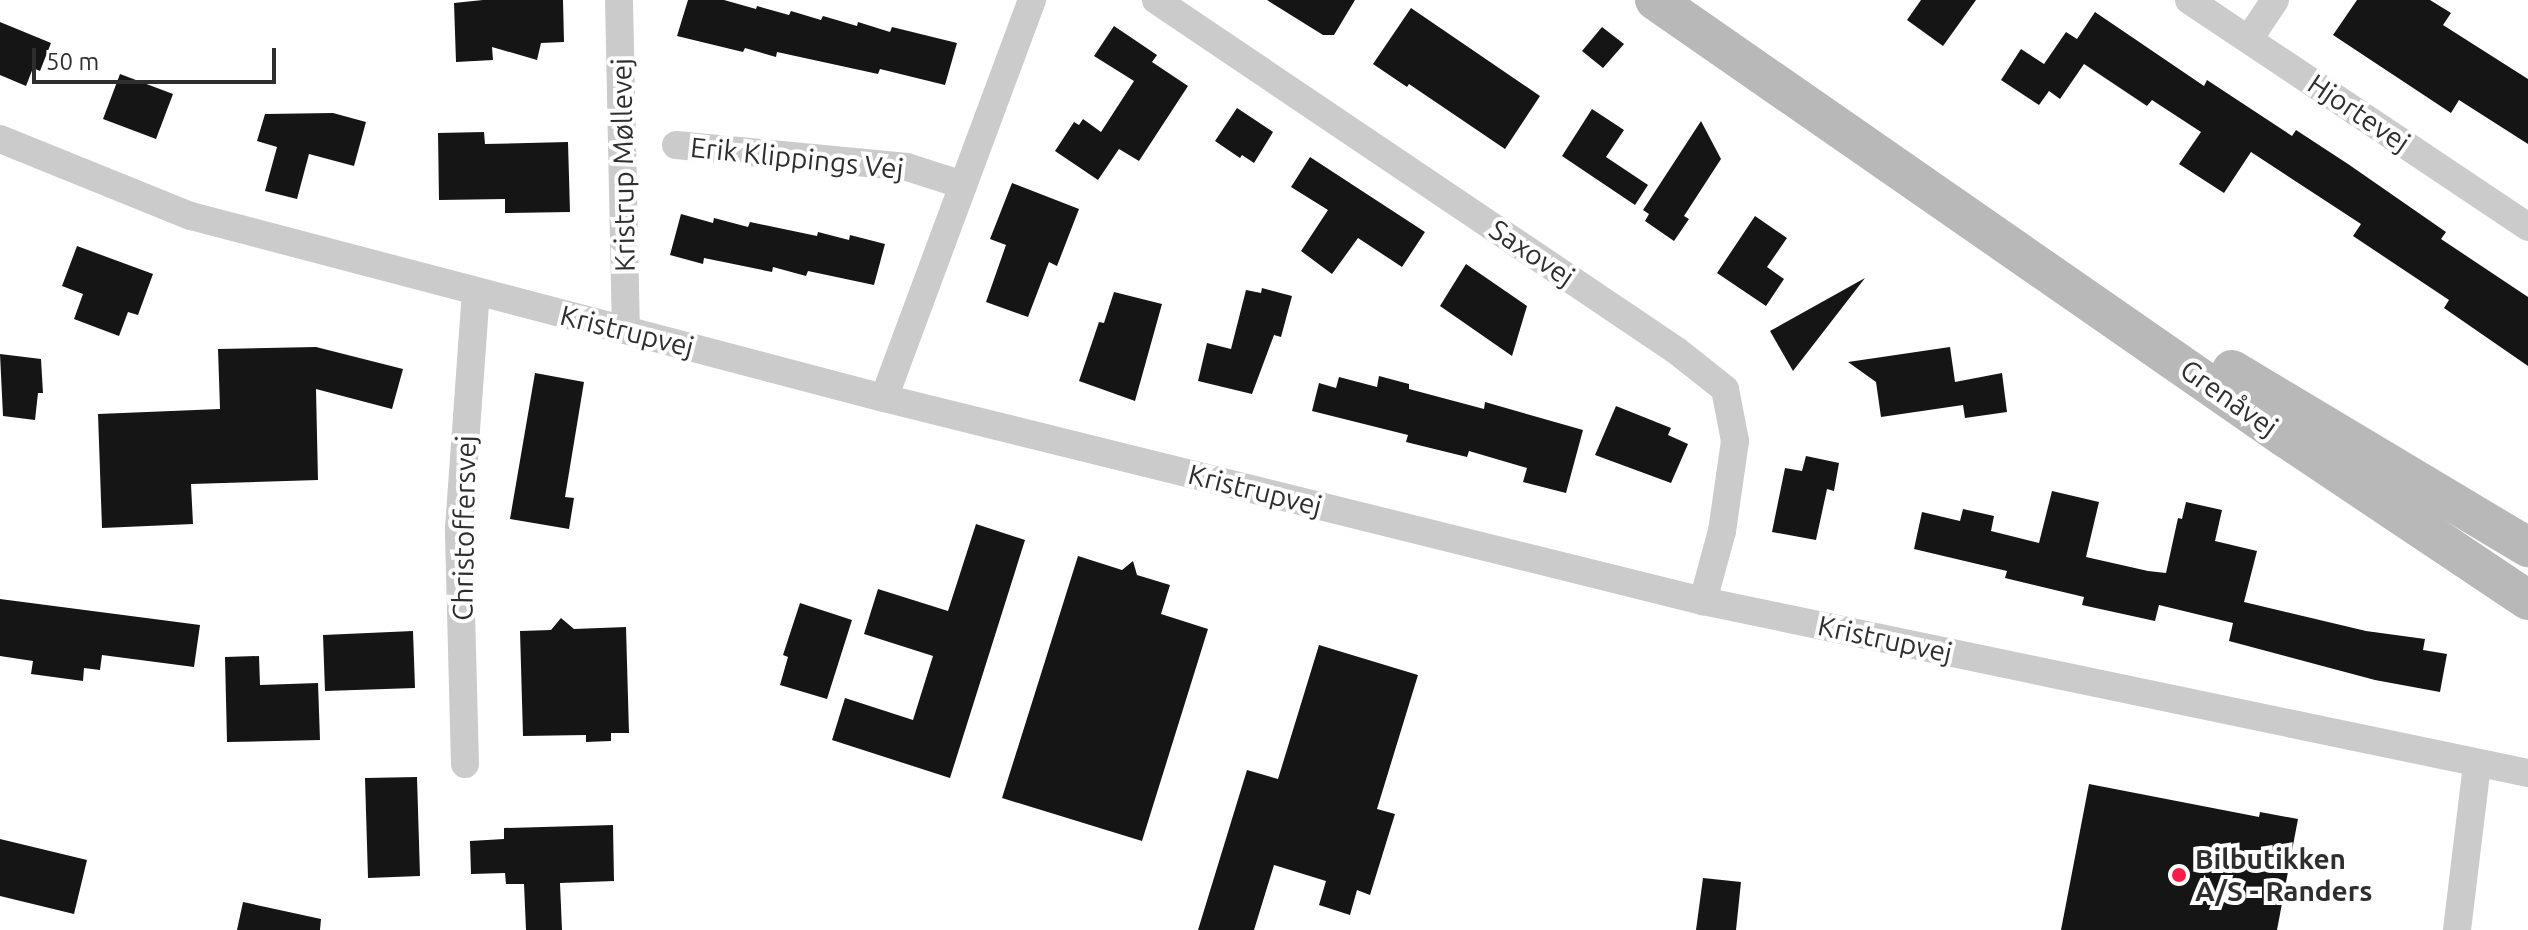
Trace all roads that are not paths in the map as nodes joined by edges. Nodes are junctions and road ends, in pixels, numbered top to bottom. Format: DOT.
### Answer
graph roads {
  1 [pos="619,0"];
  2 [pos="1032,0"];
  3 [pos="1156,0"];
  4 [pos="1655,0"];
  5 [pos="2189,0"];
  6 [pos="2275,0"];
  7 [pos="2249,39"];
  8 [pos="0,139"];
  9 [pos="676,145"];
  10 [pos="963,185"];
  11 [pos="1934,190"];
  12 [pos="2528,227"];
  13 [pos="476,292"];
  14 [pos="626,330"];
  15 [pos="884,398"];
  16 [pos="2528,547"];
  17 [pos="2528,600"];
  18 [pos="1703,601"];
  19 [pos="465,764"];
  20 [pos="2477,765"];
  21 [pos="2528,773"];
  22 [pos="2457,930"];
  1 -- 14 [label="street, Kristrup Møllevej"];
  2 -- 10 [label="street"];
  3 -- 18 [label="street, Saxovej"];
  4 -- 11 [label="street, Grenåvej"];
  5 -- 7 [label="street, Hjortevej"];
  6 -- 7 [label="street"];
  7 -- 12 [label="street, Hjortevej"];
  8 -- 13 [label="street, Kristrupvej"];
  9 -- 10 [label="street, Erik Klippings Vej"];
  10 -- 15 [label="street"];
  11 -- 16 [label="street, Grenåvej"];
  11 -- 17 [label="street, Grenåvej"];
  13 -- 14 [label="street, Kristrupvej"];
  13 -- 19 [label="street, Christoffersvej"];
  14 -- 15 [label="street, Kristrupvej"];
  15 -- 18 [label="street, Kristrupvej"];
  18 -- 20 [label="street, Kristrupvej"];
  20 -- 21 [label="street, Kristrupvej"];
  20 -- 22 [label="street"];
}
